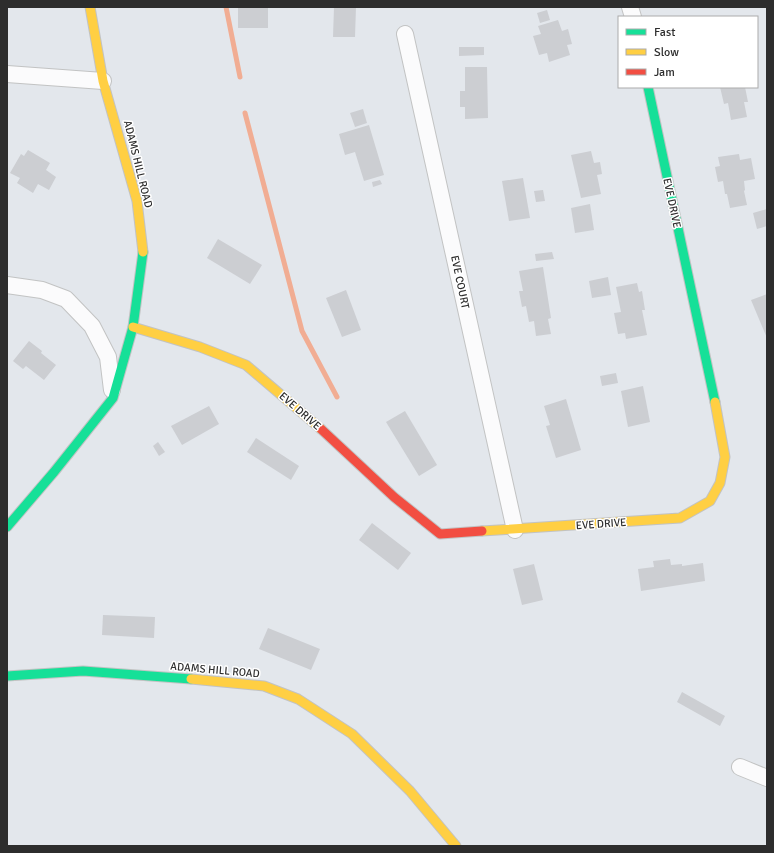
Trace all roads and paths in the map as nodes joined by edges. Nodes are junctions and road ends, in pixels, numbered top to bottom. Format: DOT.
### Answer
graph roads {
  1 [pos="90,7"];
  2 [pos="405,34"];
  3 [pos="7,74"];
  4 [pos="103,80"];
  5 [pos="648,88"];
  6 [pos="7,285"];
  7 [pos="133,327"];
  8 [pos="113,398"];
  9 [pos="7,527"];
  10 [pos="515,530"];
  11 [pos="7,676"];
  12 [pos="740,767"];
  13 [pos="767,778"];
  14 [pos="456,846"];
  1 -- 4 [label="street, ADAMS HILL ROAD"];
  2 -- 10 [label="street, EVE COURT"];
  3 -- 4 [label="street"];
  4 -- 7 [label="street, ADAMS HILL ROAD"];
  5 -- 10 [label="street, EVE DRIVE"];
  6 -- 8 [label="street"];
  7 -- 8 [label="street, ADAMS HILL ROAD"];
  7 -- 10 [label="street, EVE DRIVE"];
  8 -- 9 [label="street, ADAMS HILL ROAD"];
  11 -- 14 [label="street, ADAMS HILL ROAD"];
  12 -- 13 [label="street"];
}
